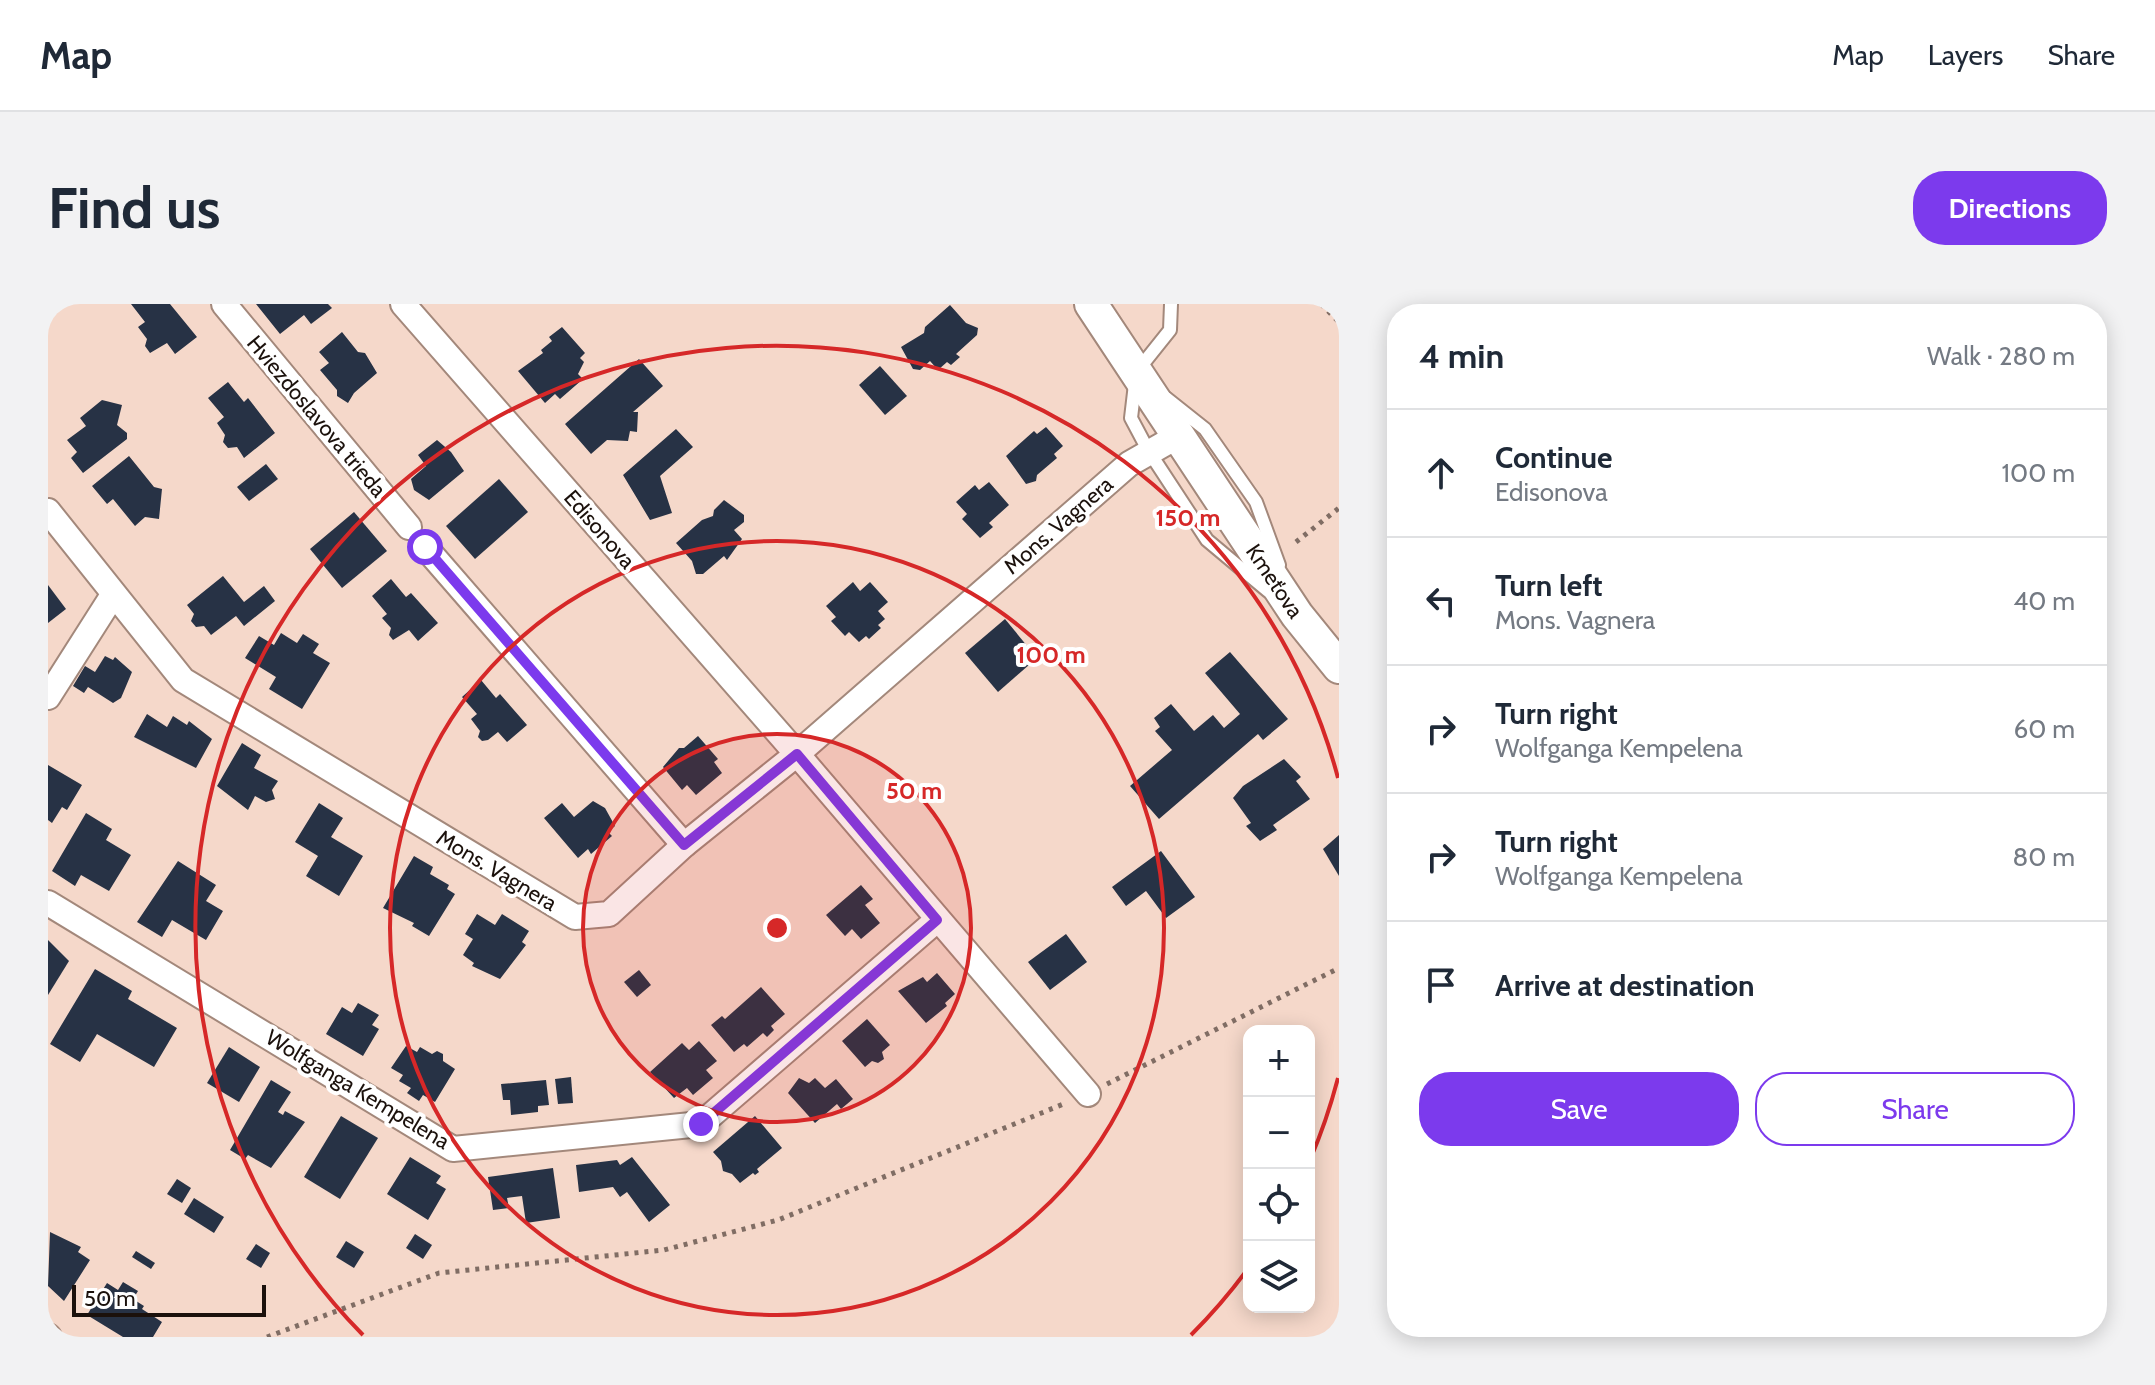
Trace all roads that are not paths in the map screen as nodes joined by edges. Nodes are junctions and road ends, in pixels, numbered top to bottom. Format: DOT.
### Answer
graph roads {
  1 [pos="224,304"];
  2 [pos="403,304"];
  3 [pos="1091,304"];
  4 [pos="1171,304"];
  5 [pos="1136,373"];
  6 [pos="1178,436"];
  7 [pos="1148,450"];
  8 [pos="48,511"];
  9 [pos="409,527"];
  10 [pos="425,547"];
  11 [pos="113,595"];
  12 [pos="1297,615"];
  13 [pos="1339,667"];
  14 [pos="48,697"];
  15 [pos="797,754"];
  16 [pos="684,845"];
  17 [pos="48,903"];
  18 [pos="937,920"];
  19 [pos="1088,1094"];
  1 -- 9 [label="street, Hviezdoslavova trieda"];
  2 -- 15 [label="street, Edisonova"];
  3 -- 5 [label="street, Kmeťova"];
  4 -- 5 [label="lane"];
  5 -- 6 [label="street, Kmeťova"];
  5 -- 7 [label="lane"];
  5 -- 12 [label="lane"];
  6 -- 7 [label="street, Mons. Vagnera"];
  6 -- 12 [label="street, Kmeťova"];
  7 -- 12 [label="lane"];
  7 -- 15 [label="street, Mons. Vagnera"];
  8 -- 11 [label="street, Mons. Vagnera"];
  10 -- 16 [label="street"];
  11 -- 14 [label="street"];
  11 -- 16 [label="street, Mons. Vagnera"];
  12 -- 13 [label="street, Kmeťova"];
  15 -- 16 [label="street, Mons. Vagnera"];
  15 -- 18 [label="street"];
  17 -- 18 [label="street, Wolfganga Kempelena"];
  18 -- 19 [label="street"];
}
